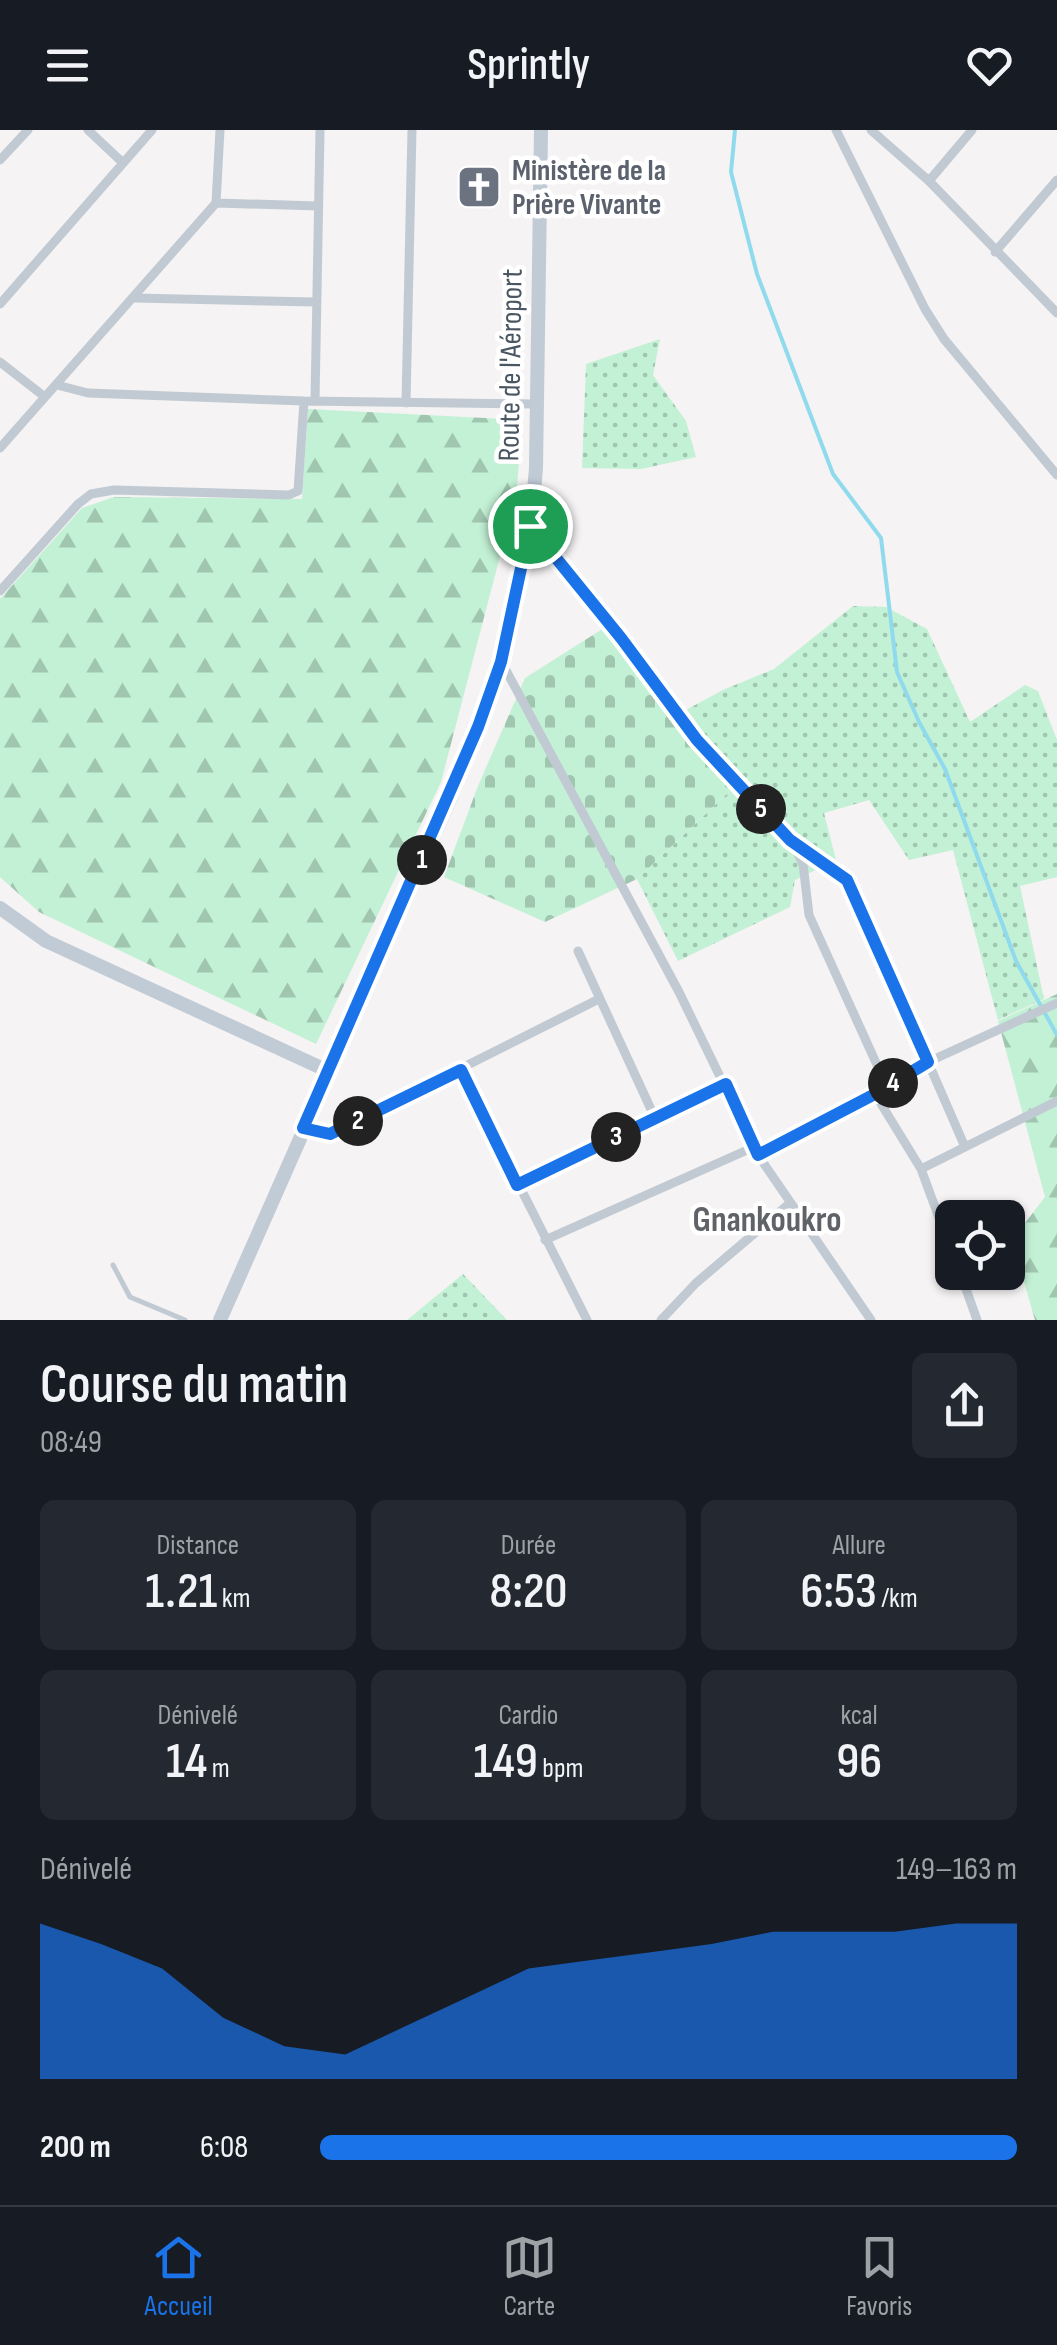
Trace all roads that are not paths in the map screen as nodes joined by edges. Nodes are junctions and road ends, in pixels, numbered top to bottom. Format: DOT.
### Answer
graph roads {
  1 [pos="28,130"];
  2 [pos="88,130"];
  3 [pos="152,130"];
  4 [pos="220,130"];
  5 [pos="320,130"];
  6 [pos="412,130"];
  7 [pos="541,130"];
  8 [pos="836,130"];
  9 [pos="872,130"];
  10 [pos="972,130"];
  11 [pos="0,160"];
  12 [pos="122,162"];
  13 [pos="928,180"];
  14 [pos="1057,180"];
  15 [pos="216,202"];
  16 [pos="318,206"];
  17 [pos="995,252"];
  18 [pos="135,298"];
  19 [pos="316,302"];
  20 [pos="0,304"];
  21 [pos="1057,313"];
  22 [pos="0,362"];
  23 [pos="56,384"];
  24 [pos="45,397"];
  25 [pos="309,402"];
  26 [pos="406,402"];
  27 [pos="538,404"];
  28 [pos="0,448"];
  29 [pos="1057,474"];
  30 [pos="530,526"];
  31 [pos="0,591"];
  32 [pos="501,662"];
  33 [pos="790,840"];
  34 [pos="0,908"];
  35 [pos="578,951"];
  36 [pos="599,998"];
  37 [pos="1057,1004"];
  38 [pos="928,1062"];
  39 [pos="461,1070"];
  40 [pos="328,1071"];
  41 [pos="726,1084"];
  42 [pos="887,1087"];
  43 [pos="875,1094"];
  44 [pos="1057,1101"];
  45 [pos="655,1118"];
  46 [pos="303,1128"];
  47 [pos="965,1147"];
  48 [pos="756,1151"];
  49 [pos="921,1169"];
  50 [pos="517,1185"];
  51 [pos="789,1204"];
  52 [pos="935,1207"];
  53 [pos="546,1240"];
  54 [pos="113,1265"];
  55 [pos="967,1290"];
  56 [pos="185,1320"];
  57 [pos="220,1320"];
  58 [pos="587,1320"];
  59 [pos="661,1320"];
  60 [pos="871,1320"];
  61 [pos="978,1320"];
  1 -- 11 [label="street"];
  2 -- 12 [label="street"];
  3 -- 12 [label="street"];
  4 -- 15 [label="street"];
  5 -- 16 [label="street"];
  6 -- 26 [label="street"];
  7 -- 27 [label="main road, Route de l'Aéroport"];
  8 -- 29 [label="street"];
  9 -- 13 [label="street"];
  10 -- 13 [label="street"];
  12 -- 20 [label="street"];
  13 -- 17 [label="street"];
  14 -- 17 [label="street"];
  15 -- 16 [label="street"];
  15 -- 18 [label="street"];
  16 -- 19 [label="street"];
  17 -- 21 [label="street"];
  18 -- 19 [label="street"];
  18 -- 23 [label="street"];
  19 -- 25 [label="street"];
  22 -- 24 [label="street"];
  23 -- 24 [label="street"];
  23 -- 25 [label="street"];
  24 -- 28 [label="street"];
  25 -- 26 [label="street"];
  25 -- 31 [label="street"];
  26 -- 27 [label="street"];
  27 -- 30 [label="main road, Route de l'Aéroport"];
  30 -- 32 [label="main road, Route de l'Aéroport"];
  30 -- 33 [label="street"];
  32 -- 40 [label="main road, Route de l'Aéroport"];
  32 -- 41 [label="street"];
  33 -- 38 [label="street"];
  33 -- 42 [label="street"];
  34 -- 40 [label="main road"];
  35 -- 36 [label="street"];
  36 -- 39 [label="street"];
  36 -- 45 [label="street"];
  37 -- 38 [label="street"];
  38 -- 42 [label="street"];
  38 -- 47 [label="street"];
  39 -- 46 [label="street"];
  39 -- 50 [label="street"];
  40 -- 46 [label="main road, Route de l'Aéroport"];
  41 -- 45 [label="street"];
  41 -- 48 [label="street"];
  42 -- 43 [label="street"];
  43 -- 48 [label="street"];
  43 -- 49 [label="street"];
  44 -- 47 [label="street"];
  45 -- 50 [label="street"];
  46 -- 57 [label="main road, Route de l'Aéroport"];
  47 -- 49 [label="street"];
  48 -- 51 [label="street"];
  48 -- 53 [label="street"];
  49 -- 52 [label="street"];
  50 -- 53 [label="street"];
  51 -- 59 [label="street"];
  51 -- 60 [label="street"];
  53 -- 58 [label="street"];
  54 -- 56 [label="lane"];
  55 -- 61 [label="street"];
}
